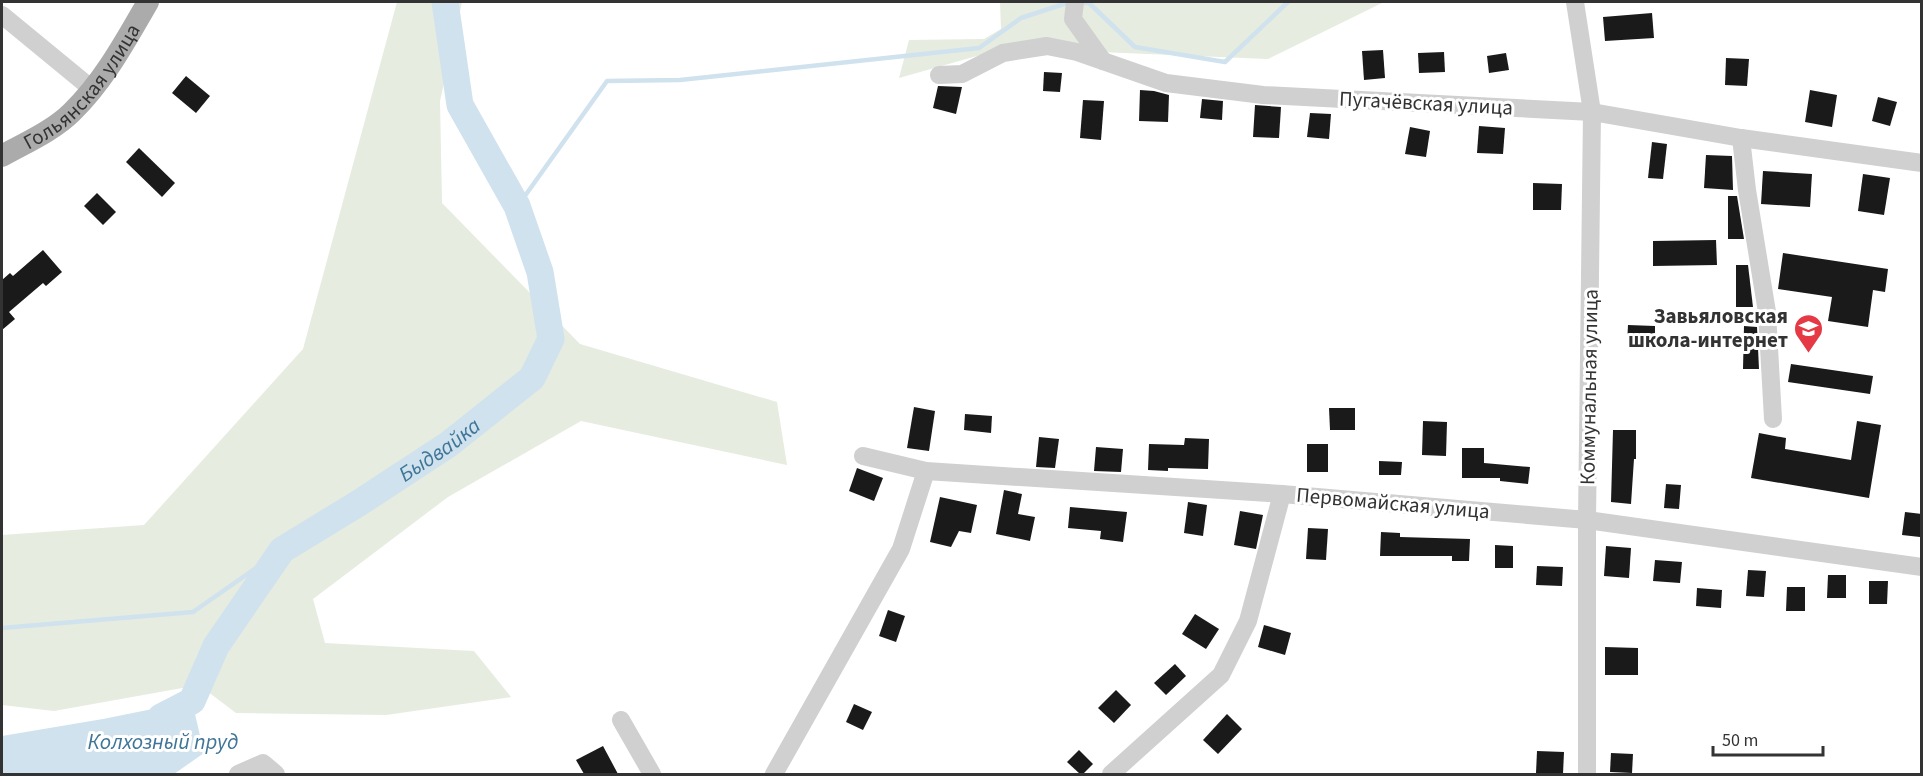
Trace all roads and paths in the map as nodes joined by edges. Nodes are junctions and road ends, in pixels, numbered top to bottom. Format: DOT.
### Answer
graph roads {
  1 [pos="148,2"];
  2 [pos="1575,2"];
  3 [pos="1075,7"];
  4 [pos="2,15"];
  5 [pos="1103,61"];
  6 [pos="939,75"];
  7 [pos="92,89"];
  8 [pos="1592,112"];
  9 [pos="1741,138"];
  10 [pos="2,156"];
  11 [pos="1922,163"];
  12 [pos="1773,419"];
  13 [pos="863,456"];
  14 [pos="926,471"];
  15 [pos="1282,494"];
  16 [pos="1587,520"];
  17 [pos="1922,567"];
  18 [pos="621,720"];
  19 [pos="238,774"];
  20 [pos="276,774"];
  21 [pos="652,774"];
  22 [pos="774,774"];
  23 [pos="1111,774"];
  24 [pos="1587,774"];
  1 -- 7 [label="main road, Гольянская улица"];
  2 -- 8 [label="street, Коммунальная улица"];
  3 -- 5 [label="street"];
  4 -- 7 [label="street"];
  5 -- 6 [label="street, Пугачёвская улица"];
  5 -- 8 [label="street, Пугачёвская улица"];
  7 -- 10 [label="main road, Гольянская улица"];
  8 -- 9 [label="street, Пугачёвская улица"];
  8 -- 16 [label="street, Коммунальная улица"];
  9 -- 11 [label="street, Пугачёвская улица"];
  9 -- 12 [label="street"];
  13 -- 14 [label="street, Первомайская улица"];
  14 -- 15 [label="street, Первомайская улица"];
  14 -- 22 [label="street"];
  15 -- 16 [label="street, Первомайская улица"];
  15 -- 23 [label="street"];
  16 -- 17 [label="street, Первомайская улица"];
  16 -- 24 [label="street, Коммунальная улица"];
  18 -- 21 [label="street"];
  19 -- 20 [label="street"];
}
